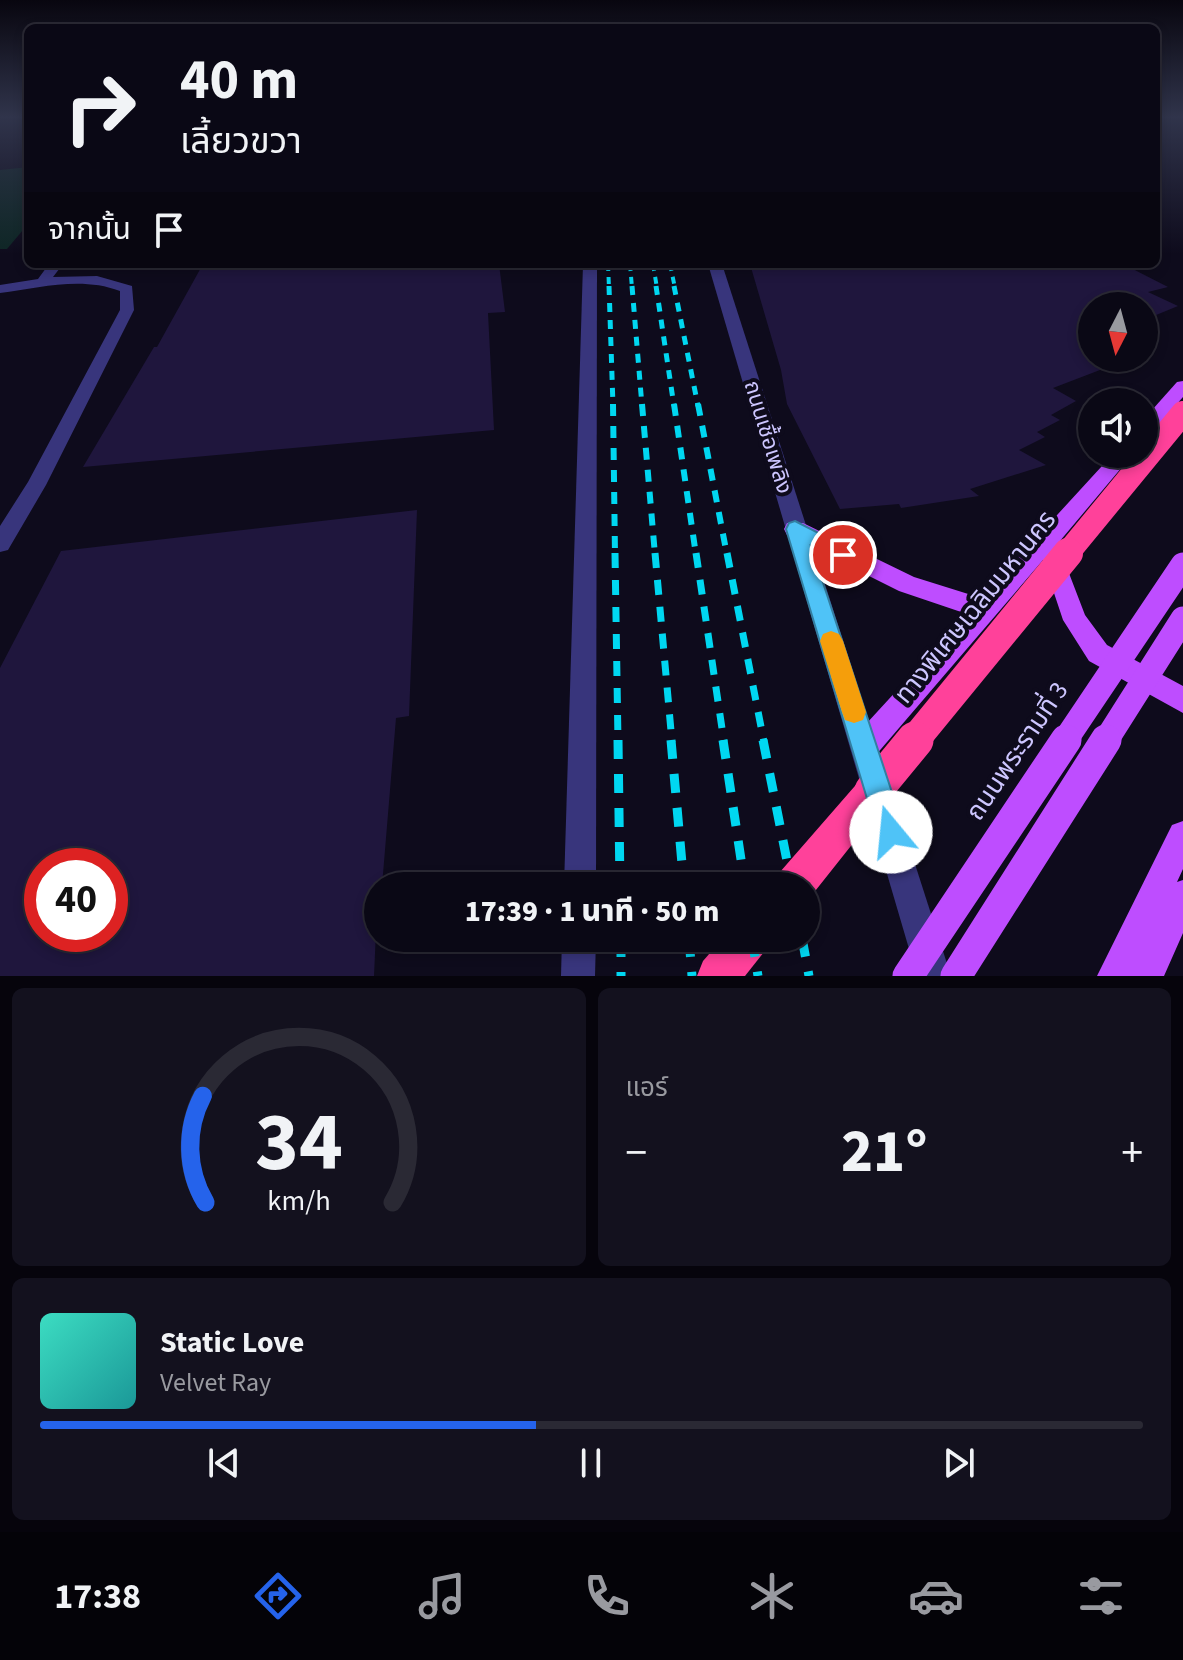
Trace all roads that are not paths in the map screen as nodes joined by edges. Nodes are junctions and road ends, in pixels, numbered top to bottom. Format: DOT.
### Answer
graph roads {
  1 [pos="53,268"];
  2 [pos="590,268"];
  3 [pos="716,268"];
  4 [pos="41,285"];
  5 [pos="0,289"];
  6 [pos="1183,386"];
  7 [pos="1183,413"];
  8 [pos="1158,415"];
  9 [pos="1112,468"];
  10 [pos="795,529"];
  11 [pos="1047,542"];
  12 [pos="0,544"];
  13 [pos="1183,565"];
  14 [pos="986,610"];
  15 [pos="1183,619"];
  16 [pos="1183,700"];
  17 [pos="865,746"];
  18 [pos="1183,836"];
  19 [pos="580,872"];
  20 [pos="806,872"];
  21 [pos="1183,896"];
  22 [pos="579,952"];
  23 [pos="738,952"];
  24 [pos="578,976"];
  25 [pos="718,976"];
  26 [pos="908,976"];
  27 [pos="934,976"];
  28 [pos="956,976"];
  29 [pos="1114,976"];
  30 [pos="1146,976"];
  1 -- 4 [label="street"];
  2 -- 19 [label="street"];
  3 -- 10 [label="street, ถนนเชื้อเพลิง"];
  4 -- 5 [label="street"];
  4 -- 12 [label="street"];
  6 -- 8 [label="main road"];
  7 -- 20 [label="highway, ทางพิเศษเฉลิมมหานคร, bridge"];
  9 -- 11 [label="main road"];
  10 -- 14 [label="main road"];
  10 -- 17 [label="street, ถนนเชื้อเพลิง"];
  11 -- 14 [label="main road"];
  11 -- 16 [label="main road"];
  13 -- 26 [label="main road, ถนนพระรามที่ 3, bridge"];
  14 -- 17 [label="main road"];
  15 -- 28 [label="main road, bridge"];
  17 -- 27 [label="street, ถนนเชื้อเพลิง"];
  18 -- 29 [label="main road"];
  21 -- 30 [label="main road"];
  22 -- 24 [label="street"];
  23 -- 25 [label="highway"];
}
